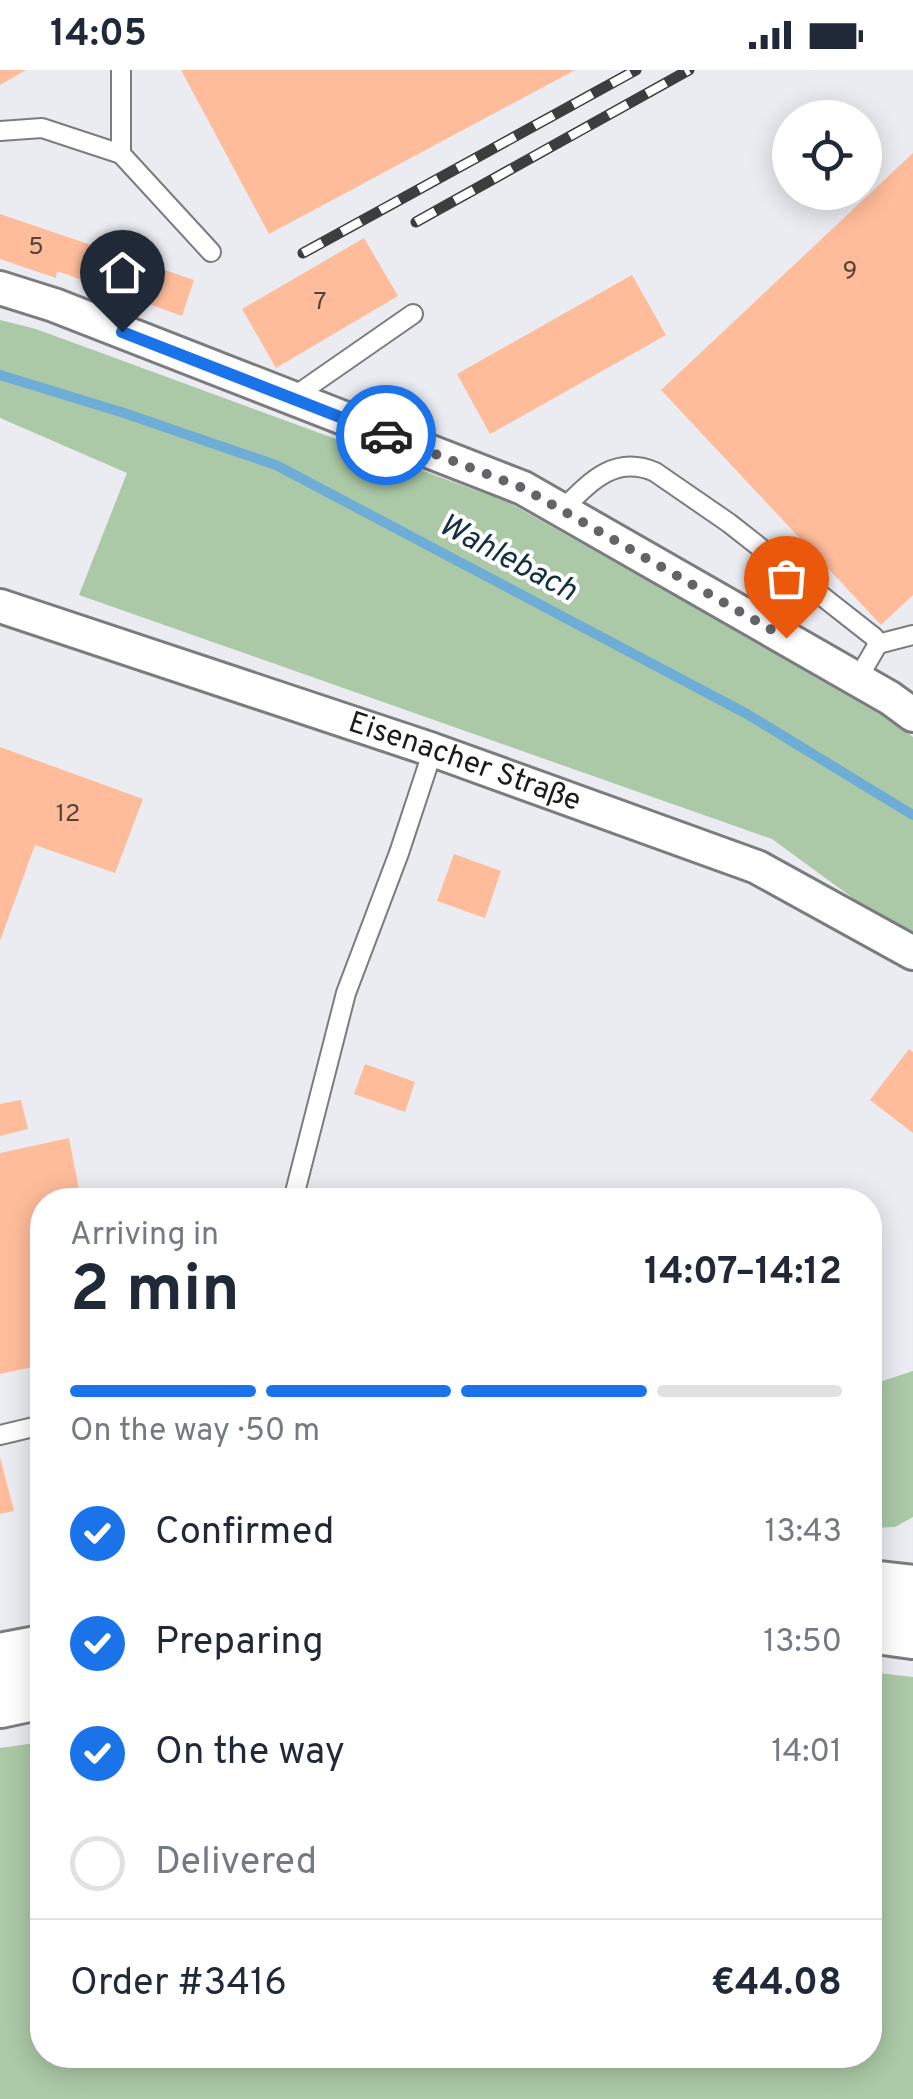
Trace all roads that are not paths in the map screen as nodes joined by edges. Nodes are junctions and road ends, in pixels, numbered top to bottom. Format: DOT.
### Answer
graph roads {
  1 [pos="121,70"];
  2 [pos="0,131"];
  3 [pos="121,154"];
  4 [pos="212,252"];
  5 [pos="0,288"];
  6 [pos="412,314"];
  7 [pos="292,398"];
  8 [pos="562,511"];
  9 [pos="0,606"];
  10 [pos="913,634"];
  11 [pos="878,644"];
  12 [pos="858,680"];
  13 [pos="913,715"];
  14 [pos="433,750"];
  15 [pos="913,953"];
  16 [pos="296,1188"];
  17 [pos="30,1428"];
  18 [pos="0,1435"];
  19 [pos="882,1588"];
  20 [pos="913,1592"];
  21 [pos="882,1628"];
  22 [pos="913,1632"];
  23 [pos="30,1654"];
  24 [pos="0,1660"];
  25 [pos="30,1695"];
  26 [pos="0,1701"];
  1 -- 3 [label="lane"];
  2 -- 3 [label="lane"];
  3 -- 4 [label="lane"];
  5 -- 7 [label="street"];
  6 -- 7 [label="lane"];
  7 -- 8 [label="street"];
  8 -- 11 [label="lane"];
  8 -- 12 [label="street"];
  9 -- 14 [label="street, Eisenacher Straße"];
  10 -- 11 [label="lane"];
  11 -- 12 [label="lane"];
  12 -- 13 [label="street"];
  14 -- 15 [label="street, Eisenacher Straße"];
  14 -- 16 [label="lane"];
  17 -- 18 [label="lane"];
  19 -- 20 [label="main road"];
  21 -- 22 [label="main road"];
  23 -- 24 [label="main road"];
  25 -- 26 [label="main road"];
}
